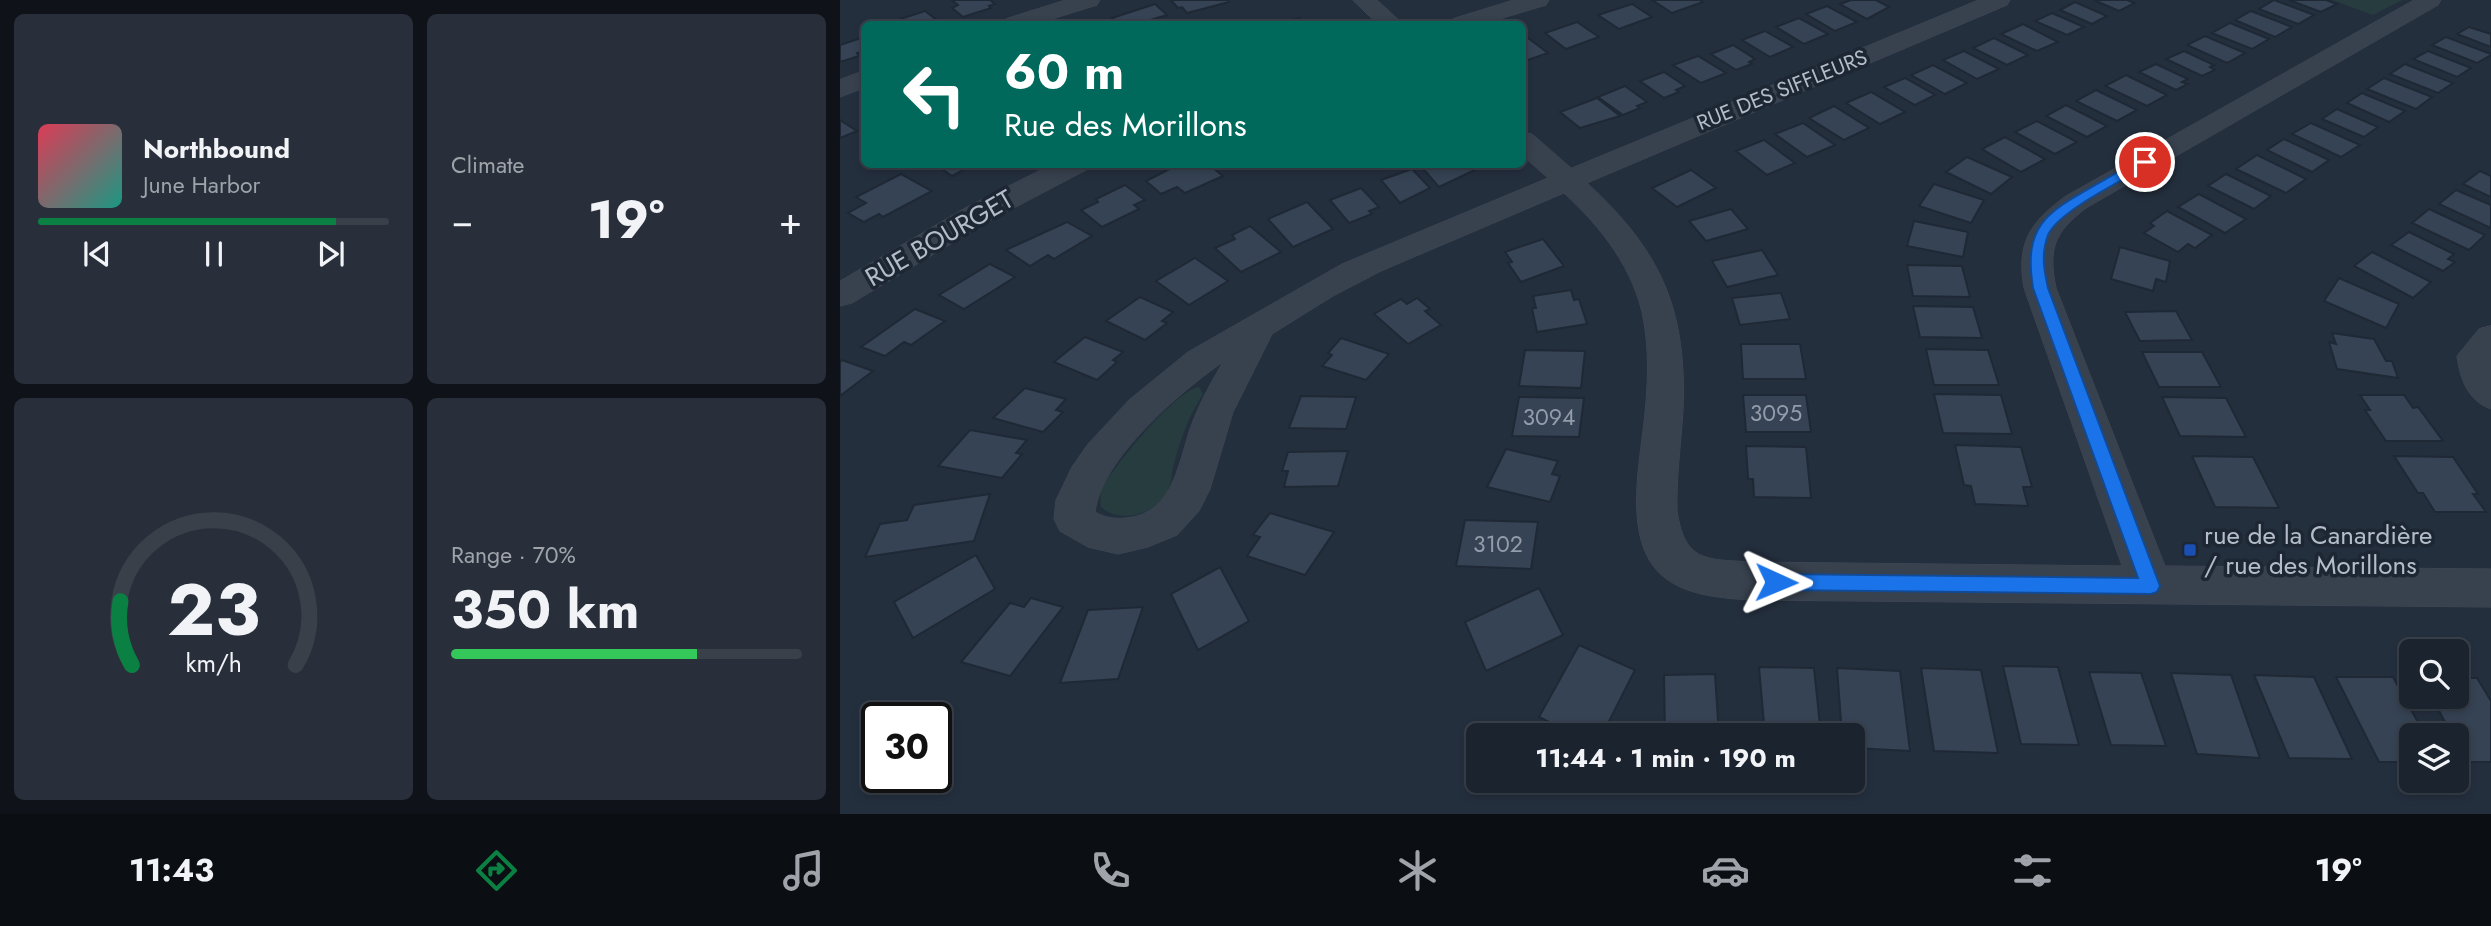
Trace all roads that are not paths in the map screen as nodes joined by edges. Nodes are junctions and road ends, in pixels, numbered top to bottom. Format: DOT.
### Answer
graph roads {
  1 [pos="1089,0"];
  2 [pos="1364,0"];
  3 [pos="1538,0"];
  4 [pos="1999,0"];
  5 [pos="1060,4"];
  6 [pos="2406,5"];
  7 [pos="1021,21"];
  8 [pos="1388,21"];
  9 [pos="1471,21"];
  10 [pos="861,80"];
  11 [pos="840,89"];
  12 [pos="1526,144"];
  13 [pos="1068,168"];
  14 [pos="1566,180"];
  15 [pos="840,295"];
  16 [pos="1259,326"];
  17 [pos="2491,338"];
  18 [pos="2491,396"];
  19 [pos="2151,586"];
  20 [pos="2491,589"];
  1 -- 5 [label="street"];
  2 -- 8 [label="street"];
  3 -- 9 [label="street"];
  4 -- 14 [label="street, RUE DES SIFFLEURS"];
  5 -- 7 [label="street"];
  6 -- 19 [label="street"];
  10 -- 11 [label="street"];
  12 -- 14 [label="street"];
  13 -- 15 [label="street, RUE BOURGET"];
  14 -- 16 [label="street, RUE DES SIFFLEURS"];
  14 -- 19 [label="street"];
  16 -- 16 [label="street, RUE DES SIFFLEURS"];
  17 -- 18 [label="street"];
  19 -- 20 [label="street"];
}
